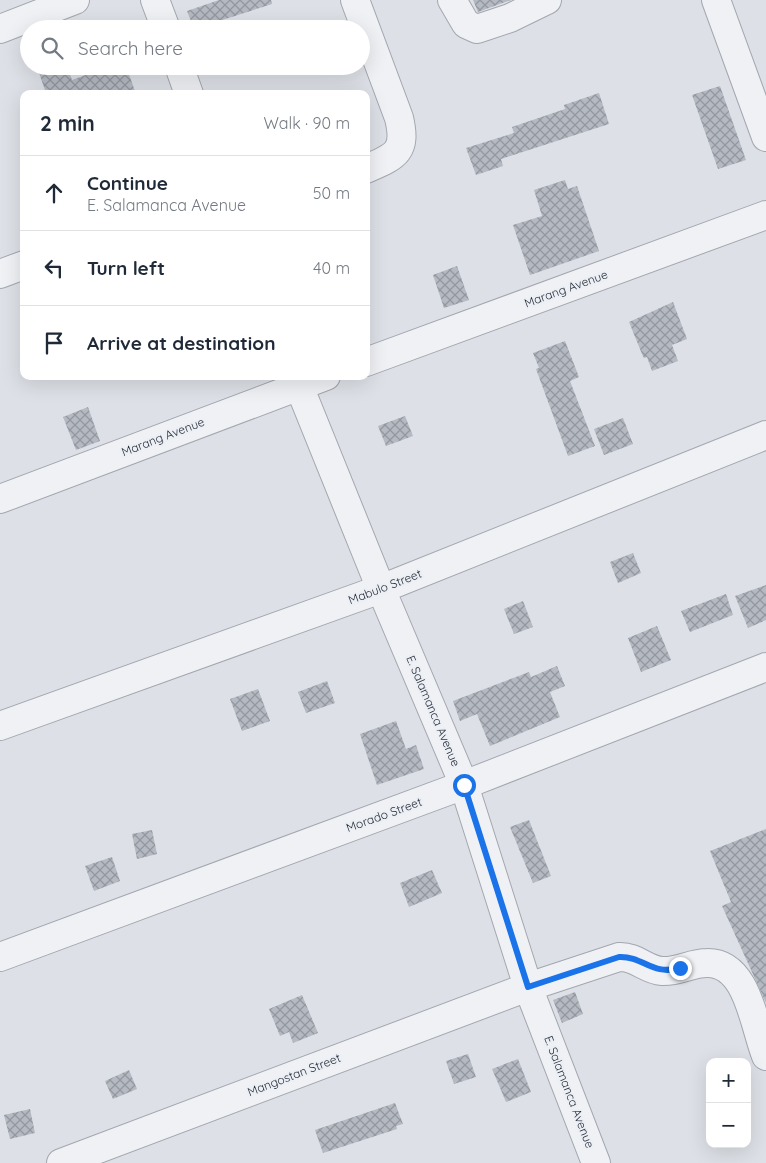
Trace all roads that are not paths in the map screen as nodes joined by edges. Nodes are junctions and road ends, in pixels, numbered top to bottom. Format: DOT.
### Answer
graph roads {
  1 [pos="76,0"];
  2 [pos="156,0"];
  3 [pos="355,0"];
  4 [pos="452,0"];
  5 [pos="547,0"];
  6 [pos="716,0"];
  7 [pos="24,20"];
  8 [pos="163,20"];
  9 [pos="362,20"];
  10 [pos="20,21"];
  11 [pos="0,29"];
  12 [pos="370,40"];
  13 [pos="183,75"];
  14 [pos="188,90"];
  15 [pos="766,137"];
  16 [pos="370,167"];
  17 [pos="766,215"];
  18 [pos="20,266"];
  19 [pos="0,274"];
  20 [pos="370,361"];
  21 [pos="297,381"];
  22 [pos="766,435"];
  23 [pos="0,499"];
  24 [pos="381,589"];
  25 [pos="766,667"];
  26 [pos="0,726"];
  27 [pos="464,785"];
  28 [pos="0,957"];
  29 [pos="528,987"];
  30 [pos="766,1056"];
  31 [pos="61,1163"];
  32 [pos="596,1163"];
  1 -- 7 [label="street"];
  2 -- 8 [label="street"];
  3 -- 9 [label="street"];
  4 -- 5 [label="street"];
  6 -- 15 [label="street"];
  10 -- 11 [label="street"];
  12 -- 16 [label="street"];
  13 -- 14 [label="street"];
  17 -- 20 [label="street, Marang Avenue"];
  18 -- 19 [label="street"];
  21 -- 23 [label="street, Marang Avenue"];
  21 -- 24 [label="street, E. Salamanca Avenue"];
  22 -- 24 [label="street, Mabulo Street"];
  24 -- 26 [label="street, Mabulo Street"];
  24 -- 27 [label="street, E. Salamanca Avenue"];
  25 -- 27 [label="street, Morado Street"];
  27 -- 28 [label="street, Morado Street"];
  27 -- 29 [label="street, E. Salamanca Avenue"];
  29 -- 30 [label="street, Mangostan Street"];
  29 -- 31 [label="street, Mangostan Street"];
  29 -- 32 [label="street, E. Salamanca Avenue"];
}
